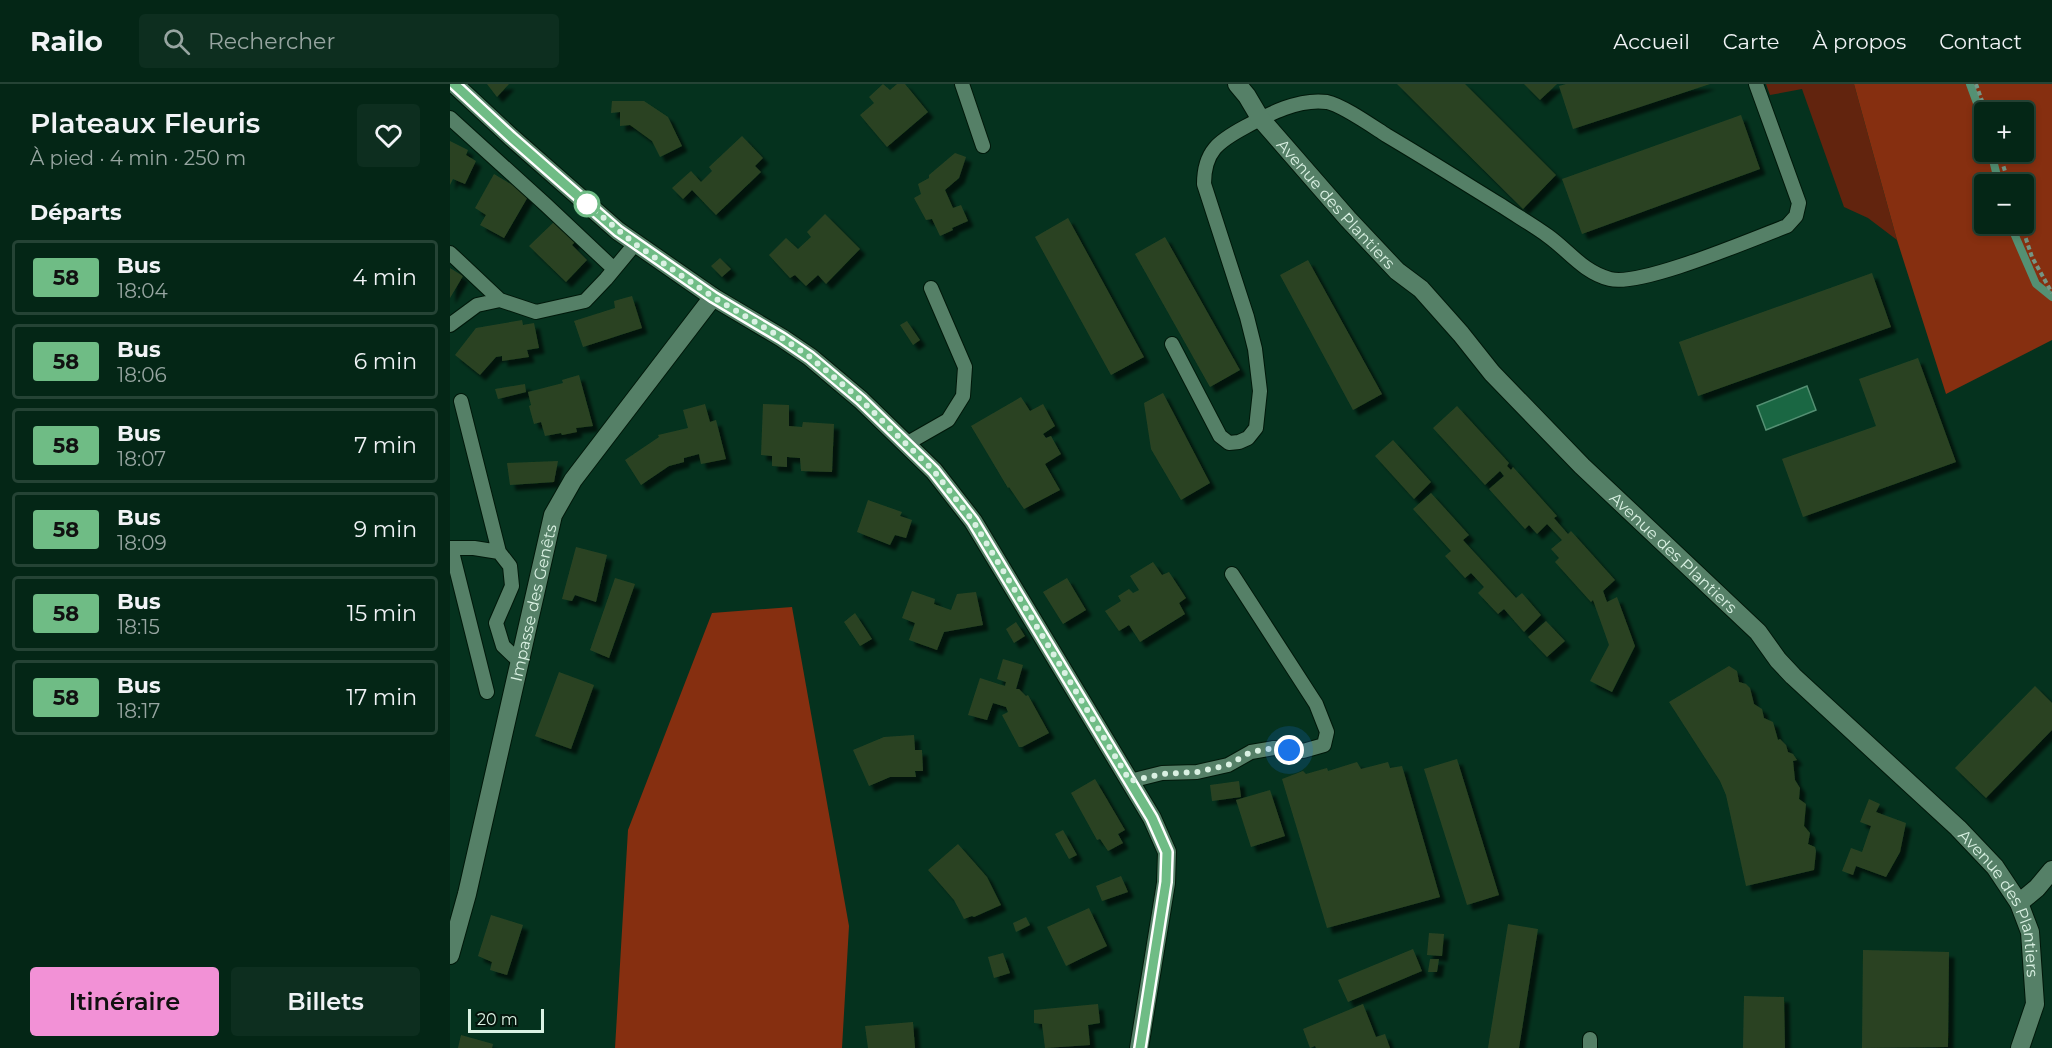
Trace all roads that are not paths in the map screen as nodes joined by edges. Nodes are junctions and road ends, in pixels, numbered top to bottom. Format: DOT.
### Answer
graph roads {
  1 [pos="454,84"];
  2 [pos="962,84"];
  3 [pos="1237,84"];
  4 [pos="1756,84"];
  5 [pos="450,118"];
  6 [pos="1260,118"];
  7 [pos="983,146"];
  8 [pos="635,244"];
  9 [pos="450,253"];
  10 [pos="614,270"];
  11 [pos="931,288"];
  12 [pos="713,297"];
  13 [pos="500,300"];
  14 [pos="450,325"];
  15 [pos="1172,344"];
  16 [pos="461,401"];
  17 [pos="906,444"];
  18 [pos="451,548"];
  19 [pos="499,552"];
  20 [pos="1232,574"];
  21 [pos="519,661"];
  22 [pos="487,692"];
  23 [pos="1130,781"];
  24 [pos="2052,870"];
  25 [pos="2019,903"];
  26 [pos="450,955"];
  27 [pos="1140,1048"];
  28 [pos="2020,1048"];
  1 -- 8 [label="street"];
  2 -- 7 [label="lane"];
  3 -- 6 [label="street, Avenue des Plantiers"];
  4 -- 6 [label="lane"];
  5 -- 10 [label="lane"];
  6 -- 15 [label="lane"];
  6 -- 25 [label="street, Avenue des Plantiers"];
  8 -- 10 [label="lane"];
  8 -- 12 [label="street"];
  9 -- 13 [label="lane"];
  10 -- 13 [label="lane"];
  11 -- 17 [label="lane"];
  12 -- 17 [label="street"];
  12 -- 21 [label="street, Impasse des Genêts"];
  13 -- 14 [label="lane"];
  16 -- 19 [label="lane"];
  17 -- 23 [label="street"];
  18 -- 19 [label="lane"];
  18 -- 22 [label="lane"];
  19 -- 21 [label="lane"];
  20 -- 23 [label="lane"];
  21 -- 26 [label="street, Impasse des Genêts"];
  23 -- 27 [label="street"];
  24 -- 25 [label="street"];
  25 -- 28 [label="street, Avenue des Plantiers"];
}
